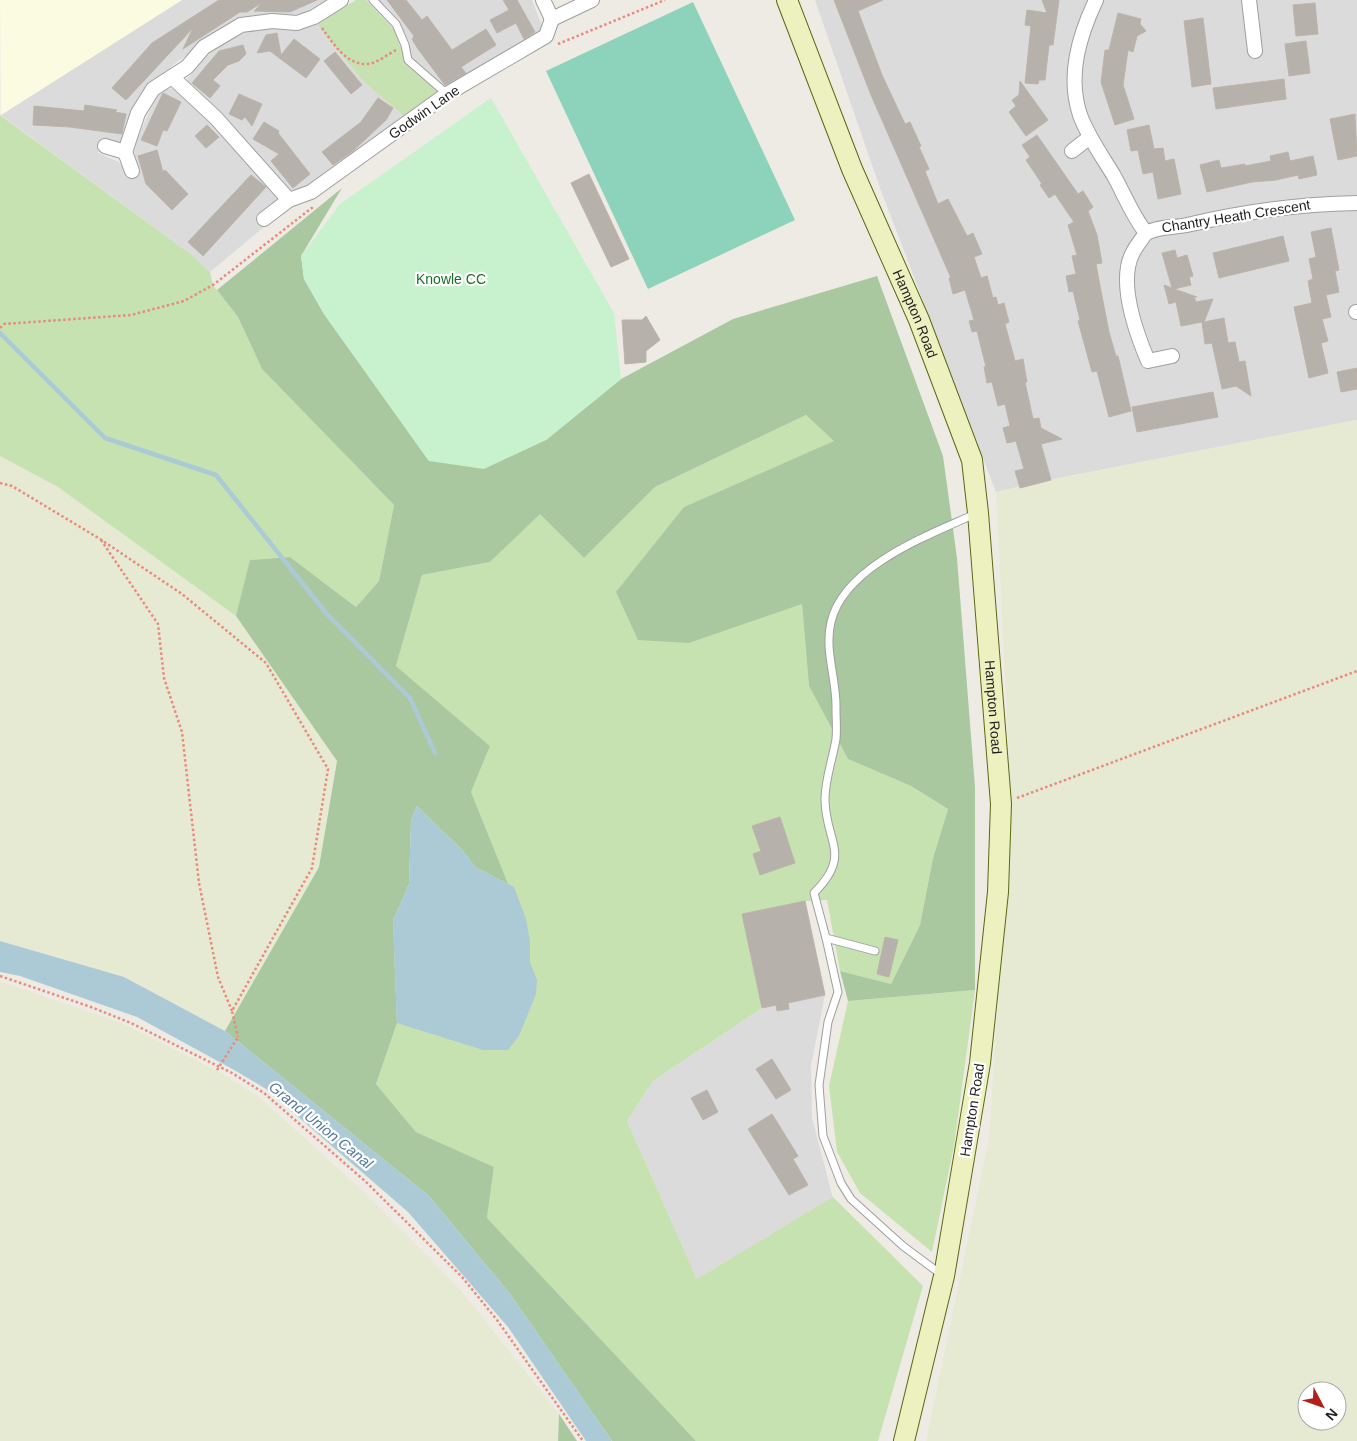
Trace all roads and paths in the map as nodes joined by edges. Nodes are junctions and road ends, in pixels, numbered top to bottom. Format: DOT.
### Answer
graph roads {
  1 [pos="341,0"];
  2 [pos="373,0"];
  3 [pos="544,0"];
  4 [pos="592,0"];
  5 [pos="787,0"];
  6 [pos="1096,0"];
  7 [pos="1249,0"];
  8 [pos="314,18"];
  9 [pos="552,19"];
  10 [pos="405,45"];
  11 [pos="1255,51"];
  12 [pos="173,78"];
  13 [pos="447,94"];
  14 [pos="1090,137"];
  15 [pos="104,146"];
  16 [pos="1072,151"];
  17 [pos="125,152"];
  18 [pos="132,171"];
  19 [pos="289,200"];
  20 [pos="1357,203"];
  21 [pos="264,220"];
  22 [pos="1146,233"];
  23 [pos="4,324"];
  24 [pos="0,328"];
  25 [pos="1172,356"];
  26 [pos="0,483"];
  27 [pos="978,513"];
  28 [pos="100,539"];
  29 [pos="1357,671"];
  30 [pos="1001,804"];
  31 [pos="826,938"];
  32 [pos="875,951"];
  33 [pos="0,976"];
  34 [pos="232,1011"];
  35 [pos="217,1070"];
  36 [pos="944,1276"];
  37 [pos="582,1441"];
  38 [pos="904,1441"];
  1 -- 8 [label="street"];
  2 -- 10 [label="lane"];
  3 -- 9 [label="street"];
  4 -- 9 [label="street"];
  5 -- 27 [label="street, Hampton Road"];
  6 -- 14 [label="street, Chantry Heath Crescent"];
  7 -- 11 [label="street"];
  8 -- 10 [label="path"];
  8 -- 12 [label="street"];
  9 -- 13 [label="street, Godwin Lane"];
  10 -- 13 [label="lane"];
  12 -- 17 [label="street"];
  12 -- 19 [label="street"];
  13 -- 19 [label="street, Godwin Lane"];
  14 -- 16 [label="street"];
  14 -- 22 [label="street, Chantry Heath Crescent"];
  15 -- 17 [label="street"];
  17 -- 18 [label="street"];
  19 -- 21 [label="street, Godwin Lane"];
  20 -- 22 [label="street, Chantry Heath Crescent"];
  22 -- 25 [label="street, Chantry Heath Crescent"];
  23 -- 24 [label="path"];
  26 -- 28 [label="path"];
  27 -- 30 [label="street, Hampton Road"];
  27 -- 31 [label="lane"];
  28 -- 34 [label="path"];
  28 -- 34 [label="path"];
  29 -- 30 [label="path"];
  30 -- 36 [label="street, Hampton Road"];
  31 -- 32 [label="lane"];
  31 -- 36 [label="lane"];
  33 -- 37 [label="path"];
  34 -- 35 [label="path, bridge"];
  36 -- 38 [label="street, Hampton Road"];
}
